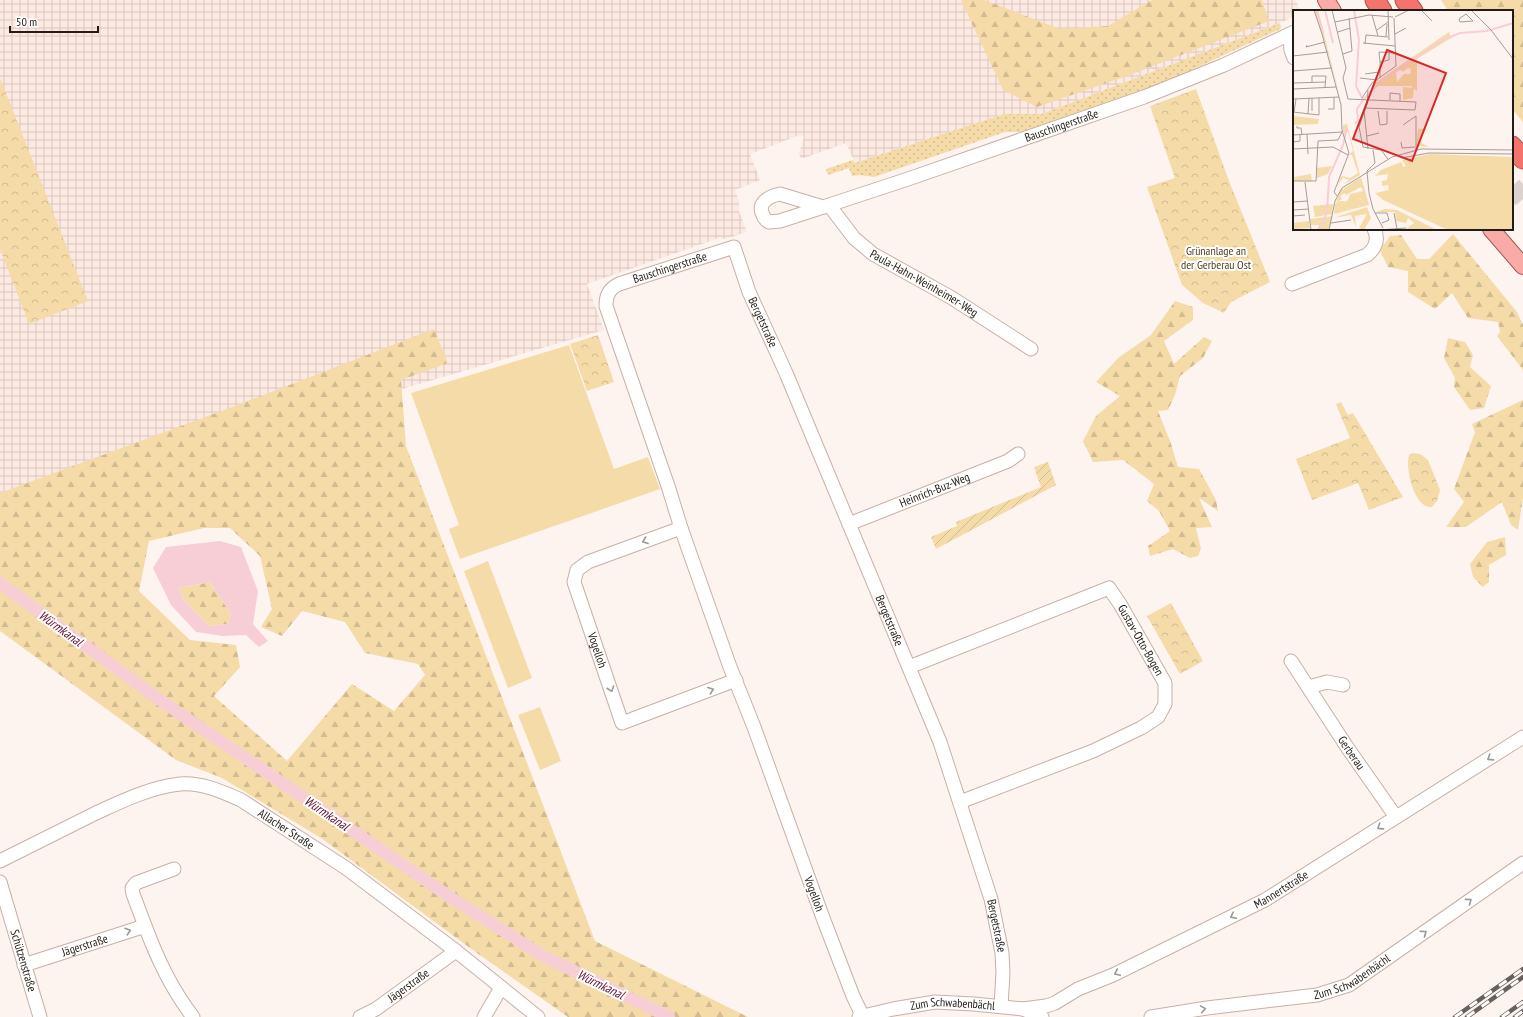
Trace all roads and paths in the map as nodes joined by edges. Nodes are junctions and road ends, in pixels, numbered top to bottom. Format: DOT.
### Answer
graph roads {
  1 [pos="1375,0"];
  2 [pos="1405,0"];
  3 [pos="1381,10"];
  4 [pos="1412,10"];
  5 [pos="1292,33"];
  6 [pos="1293,55"];
  7 [pos="1513,147"];
  8 [pos="1523,159"];
  9 [pos="826,206"];
  10 [pos="1374,230"];
  11 [pos="1492,230"];
  12 [pos="734,247"];
  13 [pos="1523,266"];
  14 [pos="1292,284"];
  15 [pos="608,293"];
  16 [pos="1031,349"];
  17 [pos="1018,454"];
  18 [pos="849,524"];
  19 [pos="681,528"];
  20 [pos="1291,661"];
  21 [pos="909,667"];
  22 [pos="736,680"];
  23 [pos="1343,685"];
  24 [pos="1308,687"];
  25 [pos="1523,737"];
  26 [pos="960,802"];
  27 [pos="1396,817"];
  28 [pos="0,861"];
  29 [pos="1523,863"];
  30 [pos="174,869"];
  31 [pos="0,882"];
  32 [pos="145,926"];
  33 [pos="456,952"];
  34 [pos="24,965"];
  35 [pos="501,988"];
  36 [pos="1001,1006"];
  37 [pos="1023,1009"];
  38 [pos="377,1013"];
  39 [pos="40,1017"];
  40 [pos="193,1017"];
  41 [pos="360,1017"];
  42 [pos="484,1017"];
  43 [pos="538,1017"];
  44 [pos="862,1017"];
  45 [pos="1042,1017"];
  46 [pos="1150,1017"];
  1 -- 3 [label="highway"];
  2 -- 4 [label="highway"];
  5 -- 6 [label="street"];
  5 -- 9 [label="street, Bauschingerstraße"];
  7 -- 8 [label="highway"];
  9 -- 16 [label="street, Paula-Hahn-Weinheimer-Weg"];
  10 -- 14 [label="street"];
  11 -- 13 [label="main road"];
  12 -- 15 [label="street, Bauschingerstraße"];
  12 -- 18 [label="street, Bergetstraße"];
  15 -- 19 [label="street, Vogelloh"];
  17 -- 18 [label="street, Heinrich-Buz-Weg"];
  18 -- 21 [label="street, Bergetstraße"];
  19 -- 22 [label="street, Vogelloh"];
  19 -- 22 [label="street, Vogelloh, one-way"];
  20 -- 24 [label="street, Gerberau"];
  21 -- 26 [label="street, Bergetstraße"];
  21 -- 26 [label="street, Gustav-Otto-Bogen"];
  22 -- 44 [label="street, Vogelloh"];
  23 -- 24 [label="street"];
  24 -- 27 [label="street, Gerberau"];
  25 -- 27 [label="street, Mannertstraße, one-way"];
  26 -- 36 [label="street, Bergetstraße"];
  27 -- 37 [label="street, Mannertstraße, one-way"];
  28 -- 33 [label="street, Allacher Straße"];
  46 -- 29 [label="street, Zum Schwabenbächl, one-way"];
  30 -- 32 [label="street"];
  31 -- 34 [label="street, Schützenstraße"];
  34 -- 32 [label="street, Jägerstraße, one-way"];
  32 -- 40 [label="street"];
  33 -- 35 [label="street, Allacher Straße"];
  33 -- 38 [label="street, Jägerstraße"];
  34 -- 39 [label="street, Schützenstraße"];
  35 -- 42 [label="street"];
  35 -- 43 [label="street, Allacher Straße"];
  36 -- 37 [label="street, Zum Schwabenbächl"];
  36 -- 44 [label="street, Zum Schwabenbächl"];
  37 -- 45 [label="street, Zum Schwabenbächl"];
  38 -- 41 [label="street, Jägerstraße"];
}
